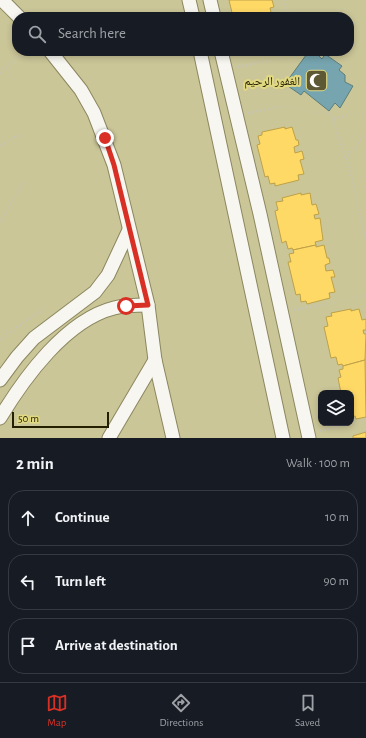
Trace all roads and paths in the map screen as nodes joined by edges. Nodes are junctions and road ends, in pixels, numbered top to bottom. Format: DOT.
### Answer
graph roads {
  1 [pos="2,0"];
  2 [pos="189,0"];
  3 [pos="210,0"];
  4 [pos="284,0"];
  5 [pos="14,12"];
  6 [pos="192,12"];
  7 [pos="213,12"];
  8 [pos="288,12"];
  9 [pos="19,56"];
  10 [pos="54,56"];
  11 [pos="201,56"];
  12 [pos="223,56"];
  13 [pos="282,56"];
  14 [pos="226,70"];
  15 [pos="0,73"];
  16 [pos="366,114"];
  17 [pos="236,115"];
  18 [pos="334,118"];
  19 [pos="214,122"];
  20 [pos="366,133"];
  21 [pos="20,135"];
  22 [pos="0,145"];
  23 [pos="346,159"];
  24 [pos="23,182"];
  25 [pos="0,222"];
  26 [pos="129,230"];
  27 [pos="366,242"];
  28 [pos="366,296"];
  29 [pos="79,304"];
  30 [pos="148,305"];
  31 [pos="45,308"];
  32 [pos="282,312"];
  33 [pos="90,319"];
  34 [pos="0,339"];
  35 [pos="155,360"];
  36 [pos="0,380"];
  37 [pos="0,418"];
  38 [pos="366,420"];
  39 [pos="308,436"];
  40 [pos="110,438"];
  41 [pos="173,438"];
  42 [pos="283,438"];
  1 -- 5 [label="street"];
  2 -- 6 [label="street"];
  3 -- 7 [label="street"];
  4 -- 8 [label="path"];
  9 -- 15 [label="path"];
  10 -- 26 [label="street"];
  11 -- 19 [label="street"];
  12 -- 14 [label="street"];
  13 -- 14 [label="path"];
  14 -- 17 [label="street"];
  16 -- 18 [label="path"];
  17 -- 18 [label="path"];
  17 -- 19 [label="street"];
  17 -- 32 [label="street"];
  18 -- 23 [label="path"];
  19 -- 42 [label="street"];
  20 -- 23 [label="path"];
  21 -- 22 [label="path"];
  23 -- 27 [label="path"];
  24 -- 25 [label="path"];
  26 -- 29 [label="street"];
  26 -- 30 [label="street"];
  28 -- 32 [label="path"];
  29 -- 33 [label="street"];
  29 -- 36 [label="street"];
  30 -- 33 [label="street"];
  30 -- 35 [label="street"];
  31 -- 34 [label="path"];
  32 -- 39 [label="street"];
  33 -- 37 [label="street"];
  35 -- 40 [label="street"];
  35 -- 41 [label="street"];
  38 -- 39 [label="path"];
}
